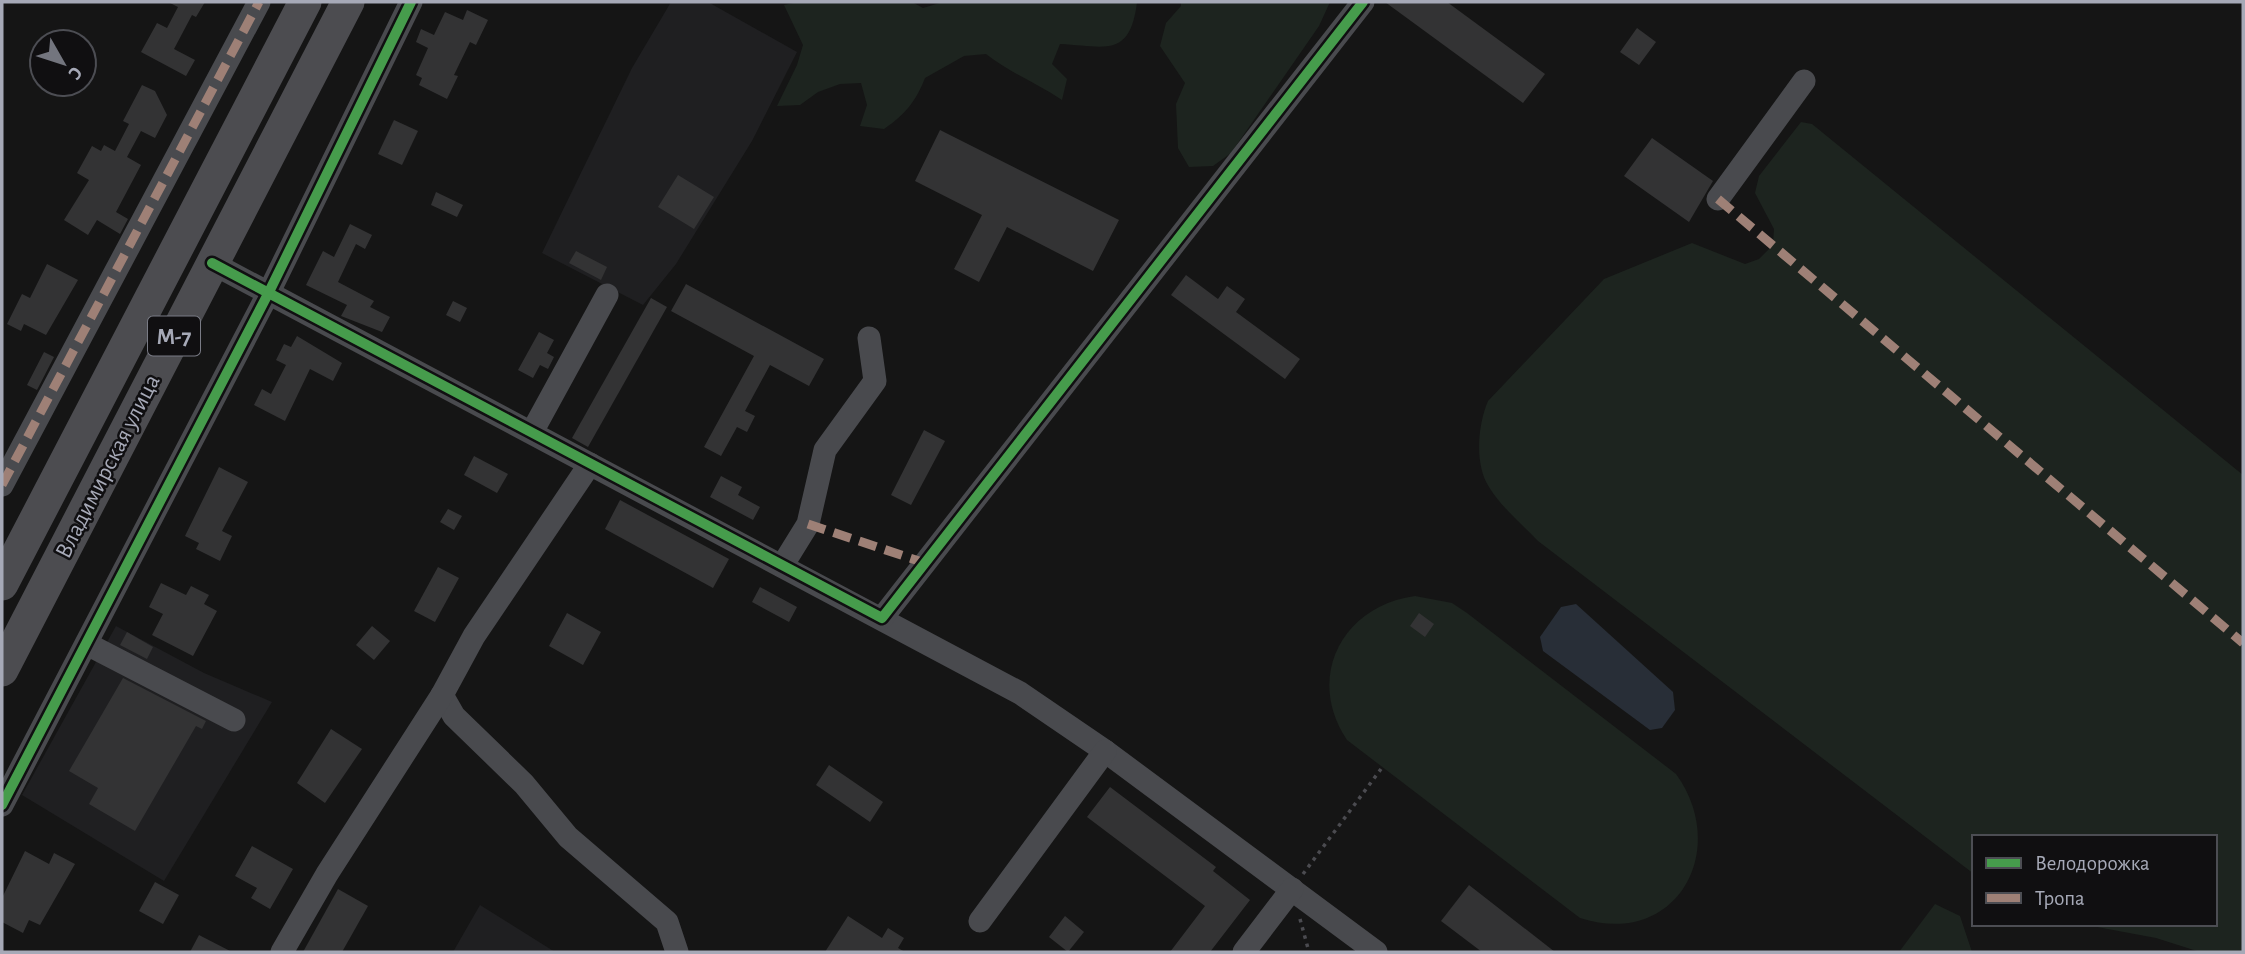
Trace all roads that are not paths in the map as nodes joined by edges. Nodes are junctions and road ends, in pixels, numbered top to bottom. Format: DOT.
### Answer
graph roads {
  1 [pos="258,2"];
  2 [pos="305,2"];
  3 [pos="348,2"];
  4 [pos="411,2"];
  5 [pos="1363,2"];
  6 [pos="1804,81"];
  7 [pos="1718,199"];
  8 [pos="212,263"];
  9 [pos="269,292"];
  10 [pos="607,295"];
  11 [pos="869,338"];
  12 [pos="532,432"];
  13 [pos="590,464"];
  14 [pos="2,485"];
  15 [pos="782,566"];
  16 [pos="6,567"];
  17 [pos="882,618"];
  18 [pos="88,643"];
  19 [pos="2,670"];
  20 [pos="442,695"];
  21 [pos="234,720"];
  22 [pos="1105,751"];
  23 [pos="2,805"];
  24 [pos="1292,889"];
  25 [pos="981,921"];
  26 [pos="282,952"];
  27 [pos="677,952"];
  28 [pos="1244,952"];
  29 [pos="1376,952"];
  1 -- 14 [label="street"];
  2 -- 16 [label="highway, Владимирская улица / М-7"];
  3 -- 8 [label="highway, Владимирская улица / М-7"];
  4 -- 9 [label="street"];
  5 -- 17 [label="street"];
  6 -- 7 [label="street"];
  8 -- 9 [label="street"];
  8 -- 19 [label="highway, Владимирская улица / М-7"];
  9 -- 12 [label="street"];
  9 -- 18 [label="street"];
  10 -- 12 [label="street"];
  11 -- 15 [label="street"];
  12 -- 13 [label="street"];
  13 -- 15 [label="street"];
  13 -- 20 [label="street"];
  15 -- 17 [label="street"];
  17 -- 22 [label="street"];
  18 -- 21 [label="street"];
  18 -- 23 [label="street"];
  20 -- 26 [label="street"];
  20 -- 27 [label="street"];
  22 -- 24 [label="street"];
  22 -- 25 [label="street"];
  24 -- 28 [label="street"];
  24 -- 29 [label="street"];
}
